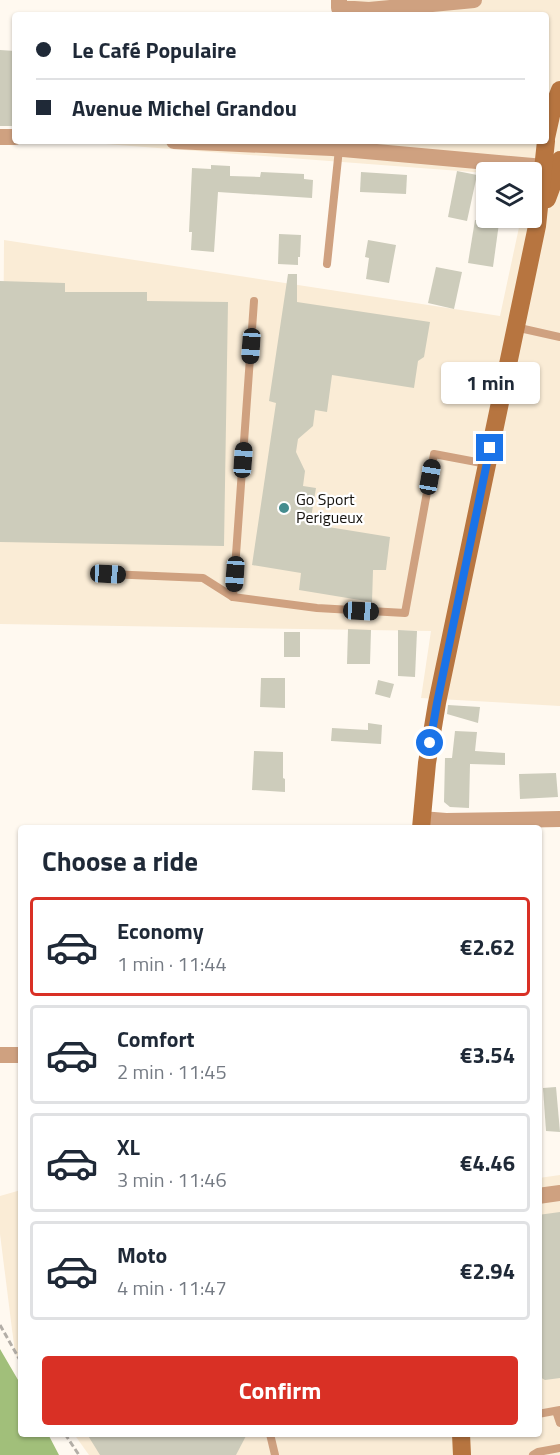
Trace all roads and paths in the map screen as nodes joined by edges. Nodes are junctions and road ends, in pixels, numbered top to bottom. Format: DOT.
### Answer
graph roads {
  1 [pos="339,0"];
  2 [pos="474,0"];
  3 [pos="560,90"];
  4 [pos="549,125"];
  5 [pos="236,144"];
  6 [pos="547,144"];
  7 [pos="339,149"];
  8 [pos="552,163"];
  9 [pos="327,264"];
  10 [pos="254,301"];
  11 [pos="515,327"];
  12 [pos="560,337"];
  13 [pos="487,465"];
  14 [pos="108,574"];
  15 [pos="233,597"];
  16 [pos="560,819"];
  17 [pos="421,824"];
  18 [pos="0,1055"];
  19 [pos="18,1055"];
  20 [pos="560,1193"];
  21 [pos="542,1195"];
  22 [pos="0,1325"];
  23 [pos="18,1357"];
  24 [pos="558,1411"];
  25 [pos="542,1413"];
  26 [pos="560,1423"];
  27 [pos="67,1437"];
  28 [pos="271,1437"];
  29 [pos="462,1437"];
  30 [pos="560,1448"];
  31 [pos="79,1455"];
  32 [pos="275,1455"];
  33 [pos="462,1455"];
  34 [pos="533,1455"];
  1 -- 2 [label="street"];
  3 -- 4 [label="main road"];
  5 -- 7 [label="street"];
  6 -- 8 [label="main road"];
  7 -- 8 [label="street"];
  7 -- 9 [label="lane"];
  8 -- 11 [label="main road"];
  10 -- 15 [label="lane"];
  11 -- 12 [label="lane"];
  11 -- 13 [label="main road"];
  13 -- 15 [label="lane"];
  13 -- 17 [label="main road"];
  14 -- 15 [label="lane"];
  16 -- 17 [label="street"];
  18 -- 19 [label="street"];
  20 -- 21 [label="street"];
  22 -- 23 [label="path"];
  24 -- 25 [label="lane"];
  24 -- 26 [label="lane"];
  27 -- 31 [label="path"];
  28 -- 32 [label="lane"];
  29 -- 33 [label="main road"];
  30 -- 34 [label="lane"];
}
